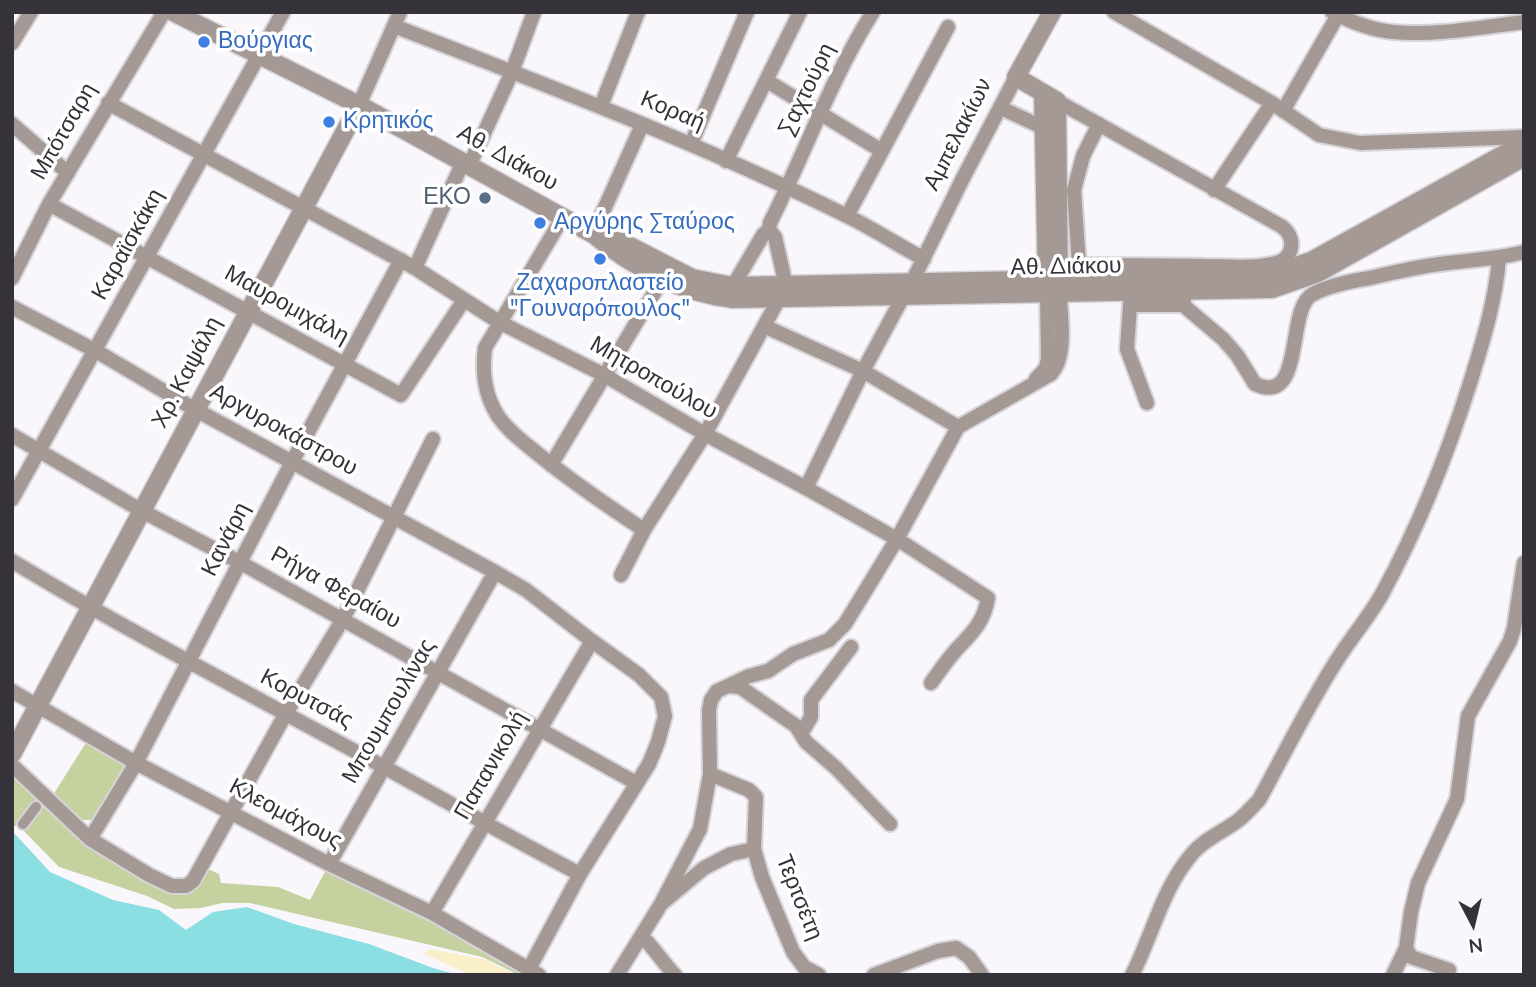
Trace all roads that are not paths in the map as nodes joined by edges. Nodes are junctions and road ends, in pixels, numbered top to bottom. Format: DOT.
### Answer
graph roads {
  1 [pos="31,12"];
  2 [pos="164,12"];
  3 [pos="173,12"];
  4 [pos="283,12"];
  5 [pos="400,12"];
  6 [pos="534,12"];
  7 [pos="638,12"];
  8 [pos="747,12"];
  9 [pos="800,12"];
  10 [pos="873,12"];
  11 [pos="1052,12"];
  12 [pos="1114,12"];
  13 [pos="1334,13"];
  14 [pos="1524,22"];
  15 [pos="394,26"];
  16 [pos="948,26"];
  17 [pos="12,43"];
  18 [pos="261,56"];
  19 [pos="512,72"];
  20 [pos="1016,77"];
  21 [pos="767,82"];
  22 [pos="1050,97"];
  23 [pos="108,103"];
  24 [pos="359,105"];
  25 [pos="601,106"];
  26 [pos="1277,107"];
  27 [pos="1001,108"];
  28 [pos="820,112"];
  29 [pos="12,124"];
  30 [pos="1099,124"];
  31 [pos="642,125"];
  32 [pos="1044,128"];
  33 [pos="1524,140"];
  34 [pos="691,144"];
  35 [pos="882,150"];
  36 [pos="206,154"];
  37 [pos="1524,157"];
  38 [pos="726,161"];
  39 [pos="466,164"];
  40 [pos="68,173"];
  41 [pos="787,188"];
  42 [pos="1214,190"];
  43 [pos="50,204"];
  44 [pos="303,209"];
  45 [pos="847,216"];
  46 [pos="563,217"];
  47 [pos="769,230"];
  48 [pos="593,234"];
  49 [pos="1524,252"];
  50 [pos="149,256"];
  51 [pos="924,259"];
  52 [pos="1499,259"];
  53 [pos="401,260"];
  54 [pos="415,268"];
  55 [pos="12,278"];
  56 [pos="663,278"];
  57 [pos="733,286"];
  58 [pos="1053,286"];
  59 [pos="908,289"];
  60 [pos="782,292"];
  61 [pos="1131,298"];
  62 [pos="1184,298"];
  63 [pos="464,300"];
  64 [pos="12,307"];
  65 [pos="248,312"];
  66 [pos="499,322"];
  67 [pos="764,326"];
  68 [pos="96,351"];
  69 [pos="345,364"];
  70 [pos="863,371"];
  71 [pos="604,375"];
  72 [pos="1147,403"];
  73 [pos="196,410"];
  74 [pos="958,427"];
  75 [pos="12,435"];
  76 [pos="705,435"];
  77 [pos="433,439"];
  78 [pos="40,450"];
  79 [pos="293,460"];
  80 [pos="551,465"];
  81 [pos="806,488"];
  82 [pos="12,499"];
  83 [pos="142,511"];
  84 [pos="394,519"];
  85 [pos="645,530"];
  86 [pos="897,539"];
  87 [pos="12,561"];
  88 [pos="241,562"];
  89 [pos="1524,563"];
  90 [pos="621,575"];
  91 [pos="492,577"];
  92 [pos="90,608"];
  93 [pos="343,619"];
  94 [pos="592,641"];
  95 [pos="851,647"];
  96 [pos="187,663"];
  97 [pos="440,672"];
  98 [pos="932,683"];
  99 [pos="728,686"];
  100 [pos="12,691"];
  101 [pos="38,706"];
  102 [pos="285,715"];
  103 [pos="541,728"];
  104 [pos="801,734"];
  105 [pos="12,754"];
  106 [pos="136,763"];
  107 [pos="384,767"];
  108 [pos="15,774"];
  109 [pos="710,774"];
  110 [pos="636,783"];
  111 [pos="36,807"];
  112 [pos="230,811"];
  113 [pos="23,824"];
  114 [pos="484,824"];
  115 [pos="890,824"];
  116 [pos="90,839"];
  117 [pos="754,849"];
  118 [pos="329,864"];
  119 [pos="580,874"];
  120 [pos="661,904"];
  121 [pos="432,913"];
  122 [pos="641,936"];
  123 [pos="1406,948"];
  124 [pos="1450,971"];
  125 [pos="534,972"];
  126 [pos="617,975"];
  127 [pos="675,975"];
  128 [pos="819,975"];
  129 [pos="874,975"];
  130 [pos="982,975"];
  131 [pos="1132,975"];
  132 [pos="1393,975"];
  1 -- 17 [label="street"];
  2 -- 23 [label="street, Μπότσαρη"];
  3 -- 18 [label="street, Αθ. Διάκου"];
  4 -- 18 [label="street, Καραϊσκάκη"];
  5 -- 15 [label="street, Χρ. Καψάλη"];
  6 -- 19 [label="street"];
  7 -- 25 [label="street"];
  8 -- 34 [label="street"];
  9 -- 21 [label="street"];
  10 -- 28 [label="street, Σαχτούρη"];
  11 -- 20 [label="street, Αμπελακίων"];
  12 -- 26 [label="street"];
  13 -- 14 [label="street"];
  13 -- 26 [label="street"];
  15 -- 19 [label="street, Κοραή"];
  15 -- 24 [label="street, Χρ. Καψάλη"];
  16 -- 35 [label="street"];
  18 -- 24 [label="street, Αθ. Διάκου"];
  18 -- 36 [label="street, Καραϊσκάκη"];
  19 -- 25 [label="street, Κοραή"];
  19 -- 39 [label="street"];
  20 -- 22 [label="street"];
  20 -- 27 [label="street, Αμπελακίων"];
  21 -- 28 [label="street"];
  21 -- 38 [label="street"];
  22 -- 30 [label="street"];
  22 -- 32 [label="street"];
  22 -- 58 [label="street"];
  23 -- 36 [label="street, Μητροπούλου"];
  23 -- 40 [label="street, Μπότσαρη"];
  24 -- 39 [label="street, Αθ. Διάκου"];
  24 -- 44 [label="street, Χρ. Καψάλη"];
  25 -- 31 [label="street, Κοραή"];
  26 -- 33 [label="street"];
  26 -- 42 [label="street"];
  27 -- 32 [label="street"];
  27 -- 51 [label="street, Αμπελακίων"];
  28 -- 35 [label="street"];
  28 -- 41 [label="street, Σαχτούρη"];
  29 -- 40 [label="street"];
  30 -- 42 [label="street"];
  30 -- 42 [label="street"];
  31 -- 34 [label="street, Κοραή"];
  31 -- 48 [label="street"];
  32 -- 58 [label="street"];
  33 -- 58 [label="street, Αθ. Διάκου"];
  34 -- 38 [label="street, Κοραή"];
  35 -- 45 [label="street"];
  36 -- 44 [label="street, Μητροπούλου"];
  36 -- 50 [label="street, Καραϊσκάκη"];
  37 -- 62 [label="street, Αθ. Διάκου"];
  38 -- 41 [label="street, Κοραή"];
  39 -- 46 [label="street, Αθ. Διάκου"];
  39 -- 54 [label="street"];
  40 -- 43 [label="street, Μπότσαρη"];
  41 -- 45 [label="street, Κοραή"];
  41 -- 47 [label="street, Σαχτούρη"];
  43 -- 50 [label="street, Μαυρομιχάλη"];
  43 -- 55 [label="street, Μπότσαρη"];
  44 -- 53 [label="street, Μητροπούλου"];
  44 -- 65 [label="street, Χρ. Καψάλη"];
  45 -- 51 [label="street, Κοραή"];
  46 -- 48 [label="street, Αθ. Διάκου"];
  46 -- 66 [label="street"];
  47 -- 57 [label="street, Σαχτούρη"];
  47 -- 60 [label="street"];
  48 -- 56 [label="street, Αθ. Διάκου"];
  48 -- 57 [label="street, Αθ. Διάκου"];
  49 -- 52 [label="street"];
  50 -- 65 [label="street, Μαυρομιχάλη"];
  50 -- 68 [label="street, Καραϊσκάκη"];
  51 -- 59 [label="street, Αμπελακίων"];
  52 -- 62 [label="street"];
  52 -- 131 [label="street"];
  53 -- 54 [label="street, Μητροπούλου"];
  53 -- 69 [label="street, Κανάρη"];
  54 -- 63 [label="street, Μητροπούλου"];
  56 -- 60 [label="street, Αθ. Διάκου"];
  56 -- 71 [label="street"];
  57 -- 60 [label="street, Αθ. Διάκου"];
  58 -- 59 [label="street, Αθ. Διάκου"];
  58 -- 61 [label="street, Αθ. Διάκου"];
  58 -- 74 [label="street"];
  59 -- 60 [label="street, Αθ. Διάκου"];
  59 -- 70 [label="street, Αμπελακίων"];
  60 -- 67 [label="street"];
  61 -- 62 [label="street, Αθ. Διάκου"];
  61 -- 72 [label="street"];
  63 -- 66 [label="street, Μητροπούλου"];
  63 -- 69 [label="street, Μαυρομιχάλη"];
  64 -- 68 [label="street, Αργυροκάστρου"];
  65 -- 69 [label="street, Μαυρομιχάλη"];
  65 -- 73 [label="street, Χρ. Καψάλη"];
  66 -- 71 [label="street, Μητροπούλου"];
  66 -- 80 [label="street"];
  67 -- 70 [label="street"];
  67 -- 76 [label="street"];
  68 -- 73 [label="street, Αργυροκάστρου"];
  68 -- 78 [label="street, Καραϊσκάκη"];
  69 -- 79 [label="street, Κανάρη"];
  70 -- 74 [label="street"];
  70 -- 81 [label="street, Αμπελακίων"];
  71 -- 76 [label="street, Μητροπούλου"];
  71 -- 80 [label="street"];
  73 -- 79 [label="street, Αργυροκάστρου"];
  73 -- 83 [label="street, Χρ. Καψάλη"];
  74 -- 86 [label="street"];
  75 -- 78 [label="street, Ρήγα Φεραίου"];
  76 -- 81 [label="street, Μητροπούλου"];
  76 -- 85 [label="street"];
  77 -- 84 [label="street"];
  78 -- 82 [label="street, Καραϊσκάκη"];
  78 -- 83 [label="street, Ρήγα Φεραίου"];
  79 -- 84 [label="street, Αργυροκάστρου"];
  79 -- 88 [label="street, Κανάρη"];
  80 -- 85 [label="street"];
  81 -- 86 [label="street, Μητροπούλου"];
  83 -- 88 [label="street, Ρήγα Φεραίου"];
  83 -- 92 [label="street, Χρ. Καψάλη"];
  84 -- 91 [label="street, Αργυροκάστρου"];
  84 -- 93 [label="street"];
  85 -- 90 [label="street"];
  86 -- 98 [label="street, Μητροπούλου"];
  86 -- 99 [label="street"];
  87 -- 92 [label="street, Κορυτσάς"];
  88 -- 93 [label="street, Ρήγα Φεραίου"];
  88 -- 96 [label="street, Κανάρη"];
  89 -- 123 [label="street"];
  91 -- 94 [label="street, Αργυροκάστρου"];
  91 -- 97 [label="street, Μπουμπουλίνας"];
  92 -- 96 [label="street, Κορυτσάς"];
  92 -- 101 [label="street, Χρ. Καψάλη"];
  93 -- 97 [label="street, Ρήγα Φεραίου"];
  93 -- 102 [label="street"];
  94 -- 103 [label="street, Παπανικολή"];
  94 -- 110 [label="street, Αργυροκάστρου"];
  95 -- 104 [label="street"];
  96 -- 102 [label="street, Κορυτσάς"];
  96 -- 106 [label="street, Κανάρη"];
  97 -- 103 [label="street, Ρήγα Φεραίου"];
  97 -- 107 [label="street, Μπουμπουλίνας"];
  99 -- 104 [label="street"];
  99 -- 109 [label="street"];
  100 -- 101 [label="street, Κλεομάχους"];
  101 -- 105 [label="street, Χρ. Καψάλη"];
  101 -- 106 [label="street, Κλεομάχους"];
  102 -- 107 [label="street, Κορυτσάς"];
  102 -- 112 [label="street"];
  103 -- 110 [label="street, Ρήγα Φεραίου"];
  103 -- 114 [label="street, Παπανικολή"];
  104 -- 115 [label="street"];
  106 -- 112 [label="street, Κλεομάχους"];
  106 -- 116 [label="street, Κανάρη"];
  107 -- 114 [label="street, Κορυτσάς"];
  107 -- 118 [label="street, Μπουμπουλίνας"];
  108 -- 116 [label="street"];
  109 -- 117 [label="street, Τερτσέτη"];
  109 -- 120 [label="street"];
  110 -- 119 [label="street"];
  111 -- 113 [label="street"];
  112 -- 116 [label="street"];
  112 -- 118 [label="street, Κλεομάχους"];
  114 -- 119 [label="street, Κορυτσάς"];
  114 -- 121 [label="street, Παπανικολή"];
  117 -- 120 [label="street"];
  117 -- 128 [label="street, Τερτσέτη"];
  118 -- 121 [label="street, Κλεομάχους"];
  119 -- 125 [label="street"];
  120 -- 122 [label="street"];
  121 -- 125 [label="street, Κλεομάχους"];
  122 -- 126 [label="street"];
  122 -- 127 [label="street"];
  123 -- 124 [label="street"];
  123 -- 132 [label="street"];
  129 -- 130 [label="street"];
}
